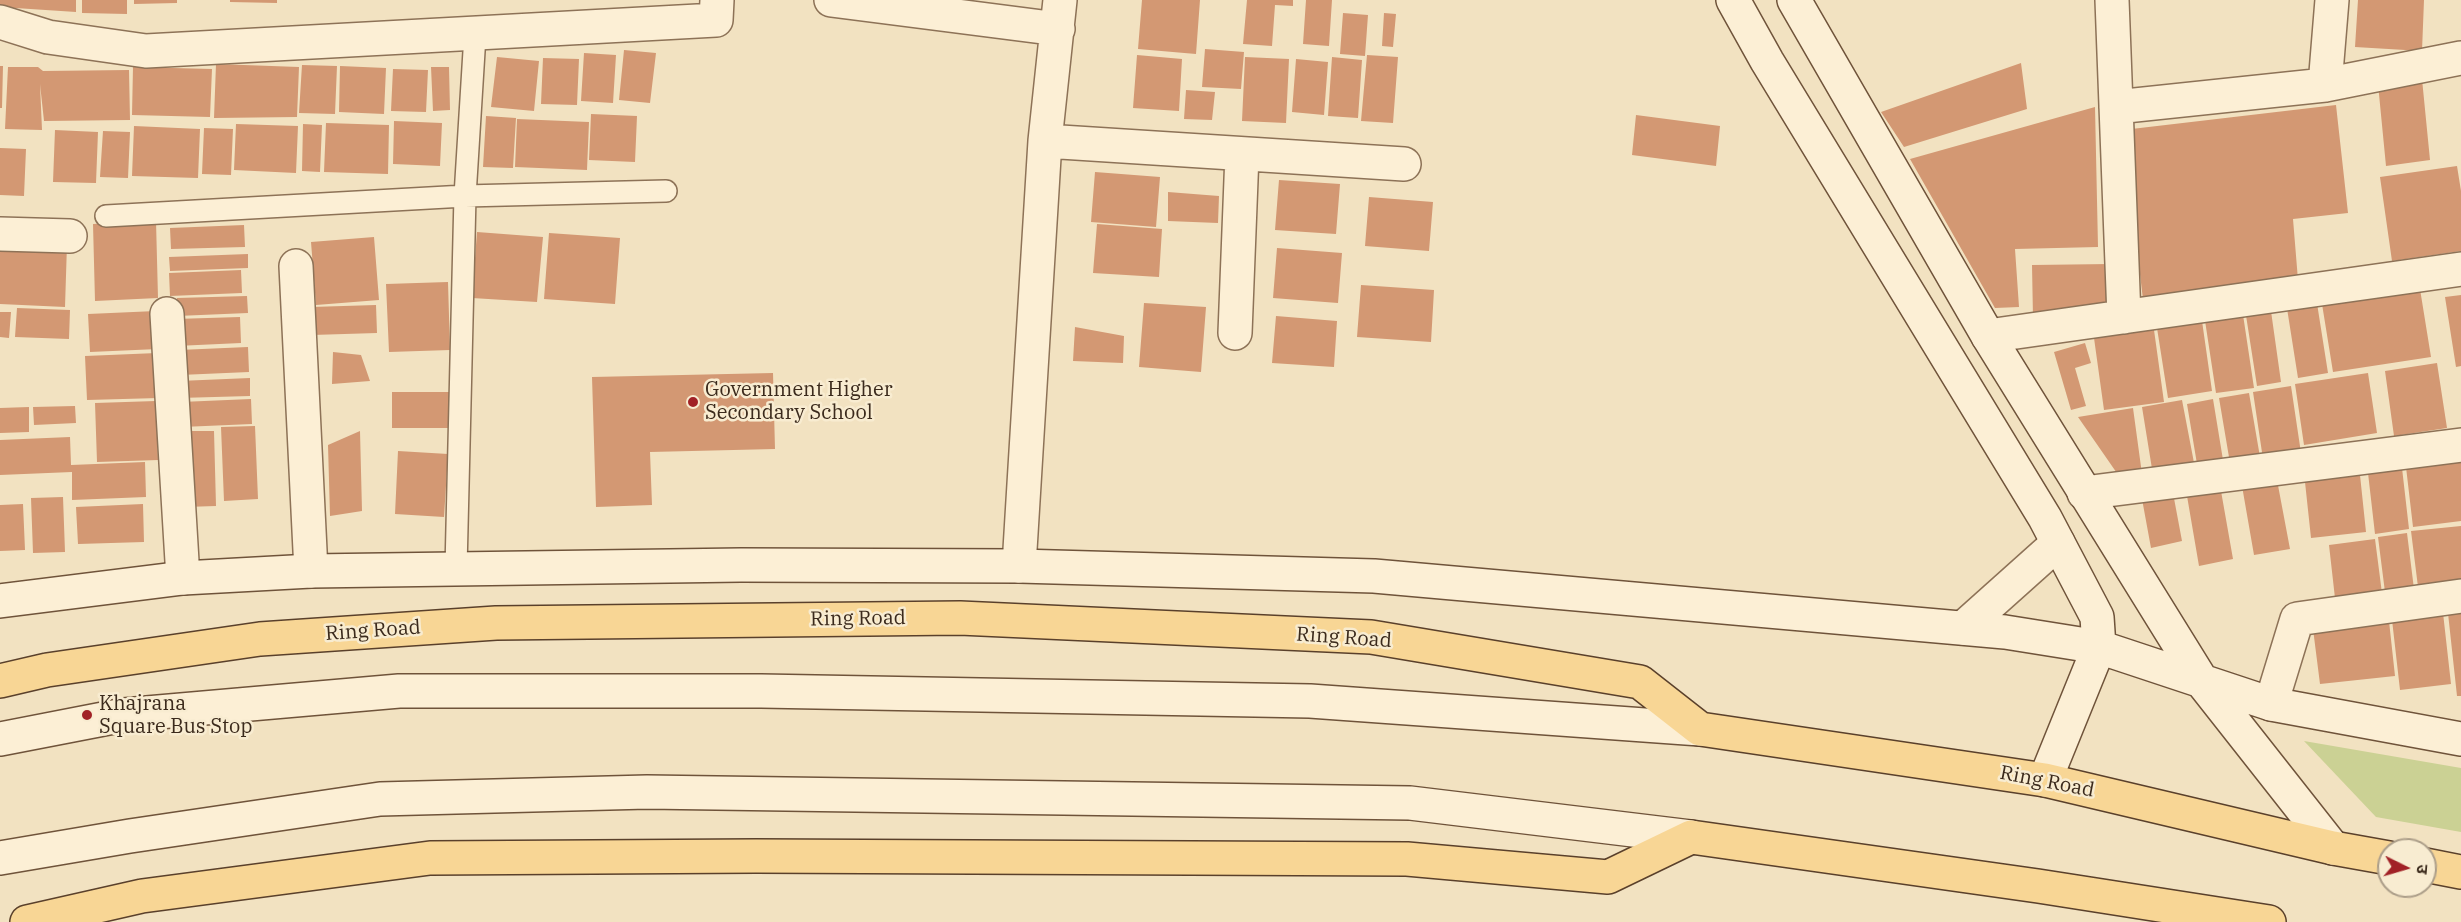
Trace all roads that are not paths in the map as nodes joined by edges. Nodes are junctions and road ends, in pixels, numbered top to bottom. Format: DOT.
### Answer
graph roads {
  1 [pos="717,0"];
  2 [pos="831,0"];
  3 [pos="1733,0"];
  4 [pos="1794,0"];
  5 [pos="2112,0"];
  6 [pos="2332,0"];
  7 [pos="1059,14"];
  8 [pos="0,22"];
  9 [pos="475,34"];
  10 [pos="2461,58"];
  11 [pos="2325,85"];
  12 [pos="2116,107"];
  13 [pos="1045,141"];
  14 [pos="1242,154"];
  15 [pos="1404,164"];
  16 [pos="666,191"];
  17 [pos="465,196"];
  18 [pos="106,216"];
  19 [pos="0,234"];
  20 [pos="70,236"];
  21 [pos="296,266"];
  22 [pos="2461,269"];
  23 [pos="167,314"];
  24 [pos="2124,316"];
  25 [pos="1235,333"];
  26 [pos="1988,336"];
  27 [pos="2461,445"];
  28 [pos="2084,493"];
  29 [pos="2058,543"];
  30 [pos="2124,557"];
  31 [pos="1019,566"];
  32 [pos="456,568"];
  33 [pos="310,571"];
  34 [pos="183,578"];
  35 [pos="2077,580"];
  36 [pos="2461,596"];
  37 [pos="0,601"];
  38 [pos="1963,628"];
  39 [pos="2099,646"];
  40 [pos="0,681"];
  41 [pos="2203,683"];
  42 [pos="2271,704"];
  43 [pos="1700,729"];
  44 [pos="0,739"];
  45 [pos="2461,739"];
  46 [pos="2045,780"];
  47 [pos="1690,837"];
  48 [pos="2333,848"];
  49 [pos="2377,856"];
  50 [pos="0,858"];
  51 [pos="2437,867"];
  52 [pos="2461,872"];
  53 [pos="27,922"];
  54 [pos="2269,922"];
  1 -- 9 [label="street"];
  2 -- 7 [label="street"];
  3 -- 29 [label="street"];
  4 -- 26 [label="street"];
  5 -- 12 [label="street"];
  6 -- 11 [label="street"];
  7 -- 13 [label="street"];
  8 -- 9 [label="street"];
  9 -- 17 [label="lane"];
  10 -- 11 [label="street"];
  11 -- 12 [label="street"];
  12 -- 24 [label="street"];
  13 -- 14 [label="street"];
  13 -- 31 [label="street"];
  14 -- 15 [label="street"];
  14 -- 25 [label="street"];
  16 -- 17 [label="lane"];
  17 -- 18 [label="lane"];
  17 -- 32 [label="lane"];
  19 -- 20 [label="street"];
  21 -- 33 [label="street"];
  22 -- 24 [label="street"];
  23 -- 34 [label="street"];
  24 -- 26 [label="street"];
  26 -- 28 [label="street"];
  27 -- 28 [label="street"];
  28 -- 30 [label="street"];
  29 -- 35 [label="street"];
  29 -- 38 [label="street"];
  30 -- 35 [label="street"];
  30 -- 41 [label="street"];
  31 -- 32 [label="street"];
  31 -- 38 [label="street"];
  32 -- 33 [label="street"];
  33 -- 34 [label="street"];
  34 -- 37 [label="street"];
  35 -- 39 [label="street"];
  36 -- 42 [label="street"];
  38 -- 39 [label="street"];
  39 -- 41 [label="street"];
  39 -- 46 [label="street"];
  40 -- 43 [label="main road, Ring Road"];
  41 -- 42 [label="street"];
  41 -- 48 [label="street"];
  42 -- 45 [label="street"];
  43 -- 44 [label="street, Ring Road"];
  43 -- 46 [label="main road, Ring Road"];
  46 -- 48 [label="main road, Ring Road"];
  47 -- 50 [label="street"];
  47 -- 53 [label="main road"];
  47 -- 54 [label="main road"];
  48 -- 49 [label="main road, Ring Road"];
  51 -- 52 [label="main road"];
}
